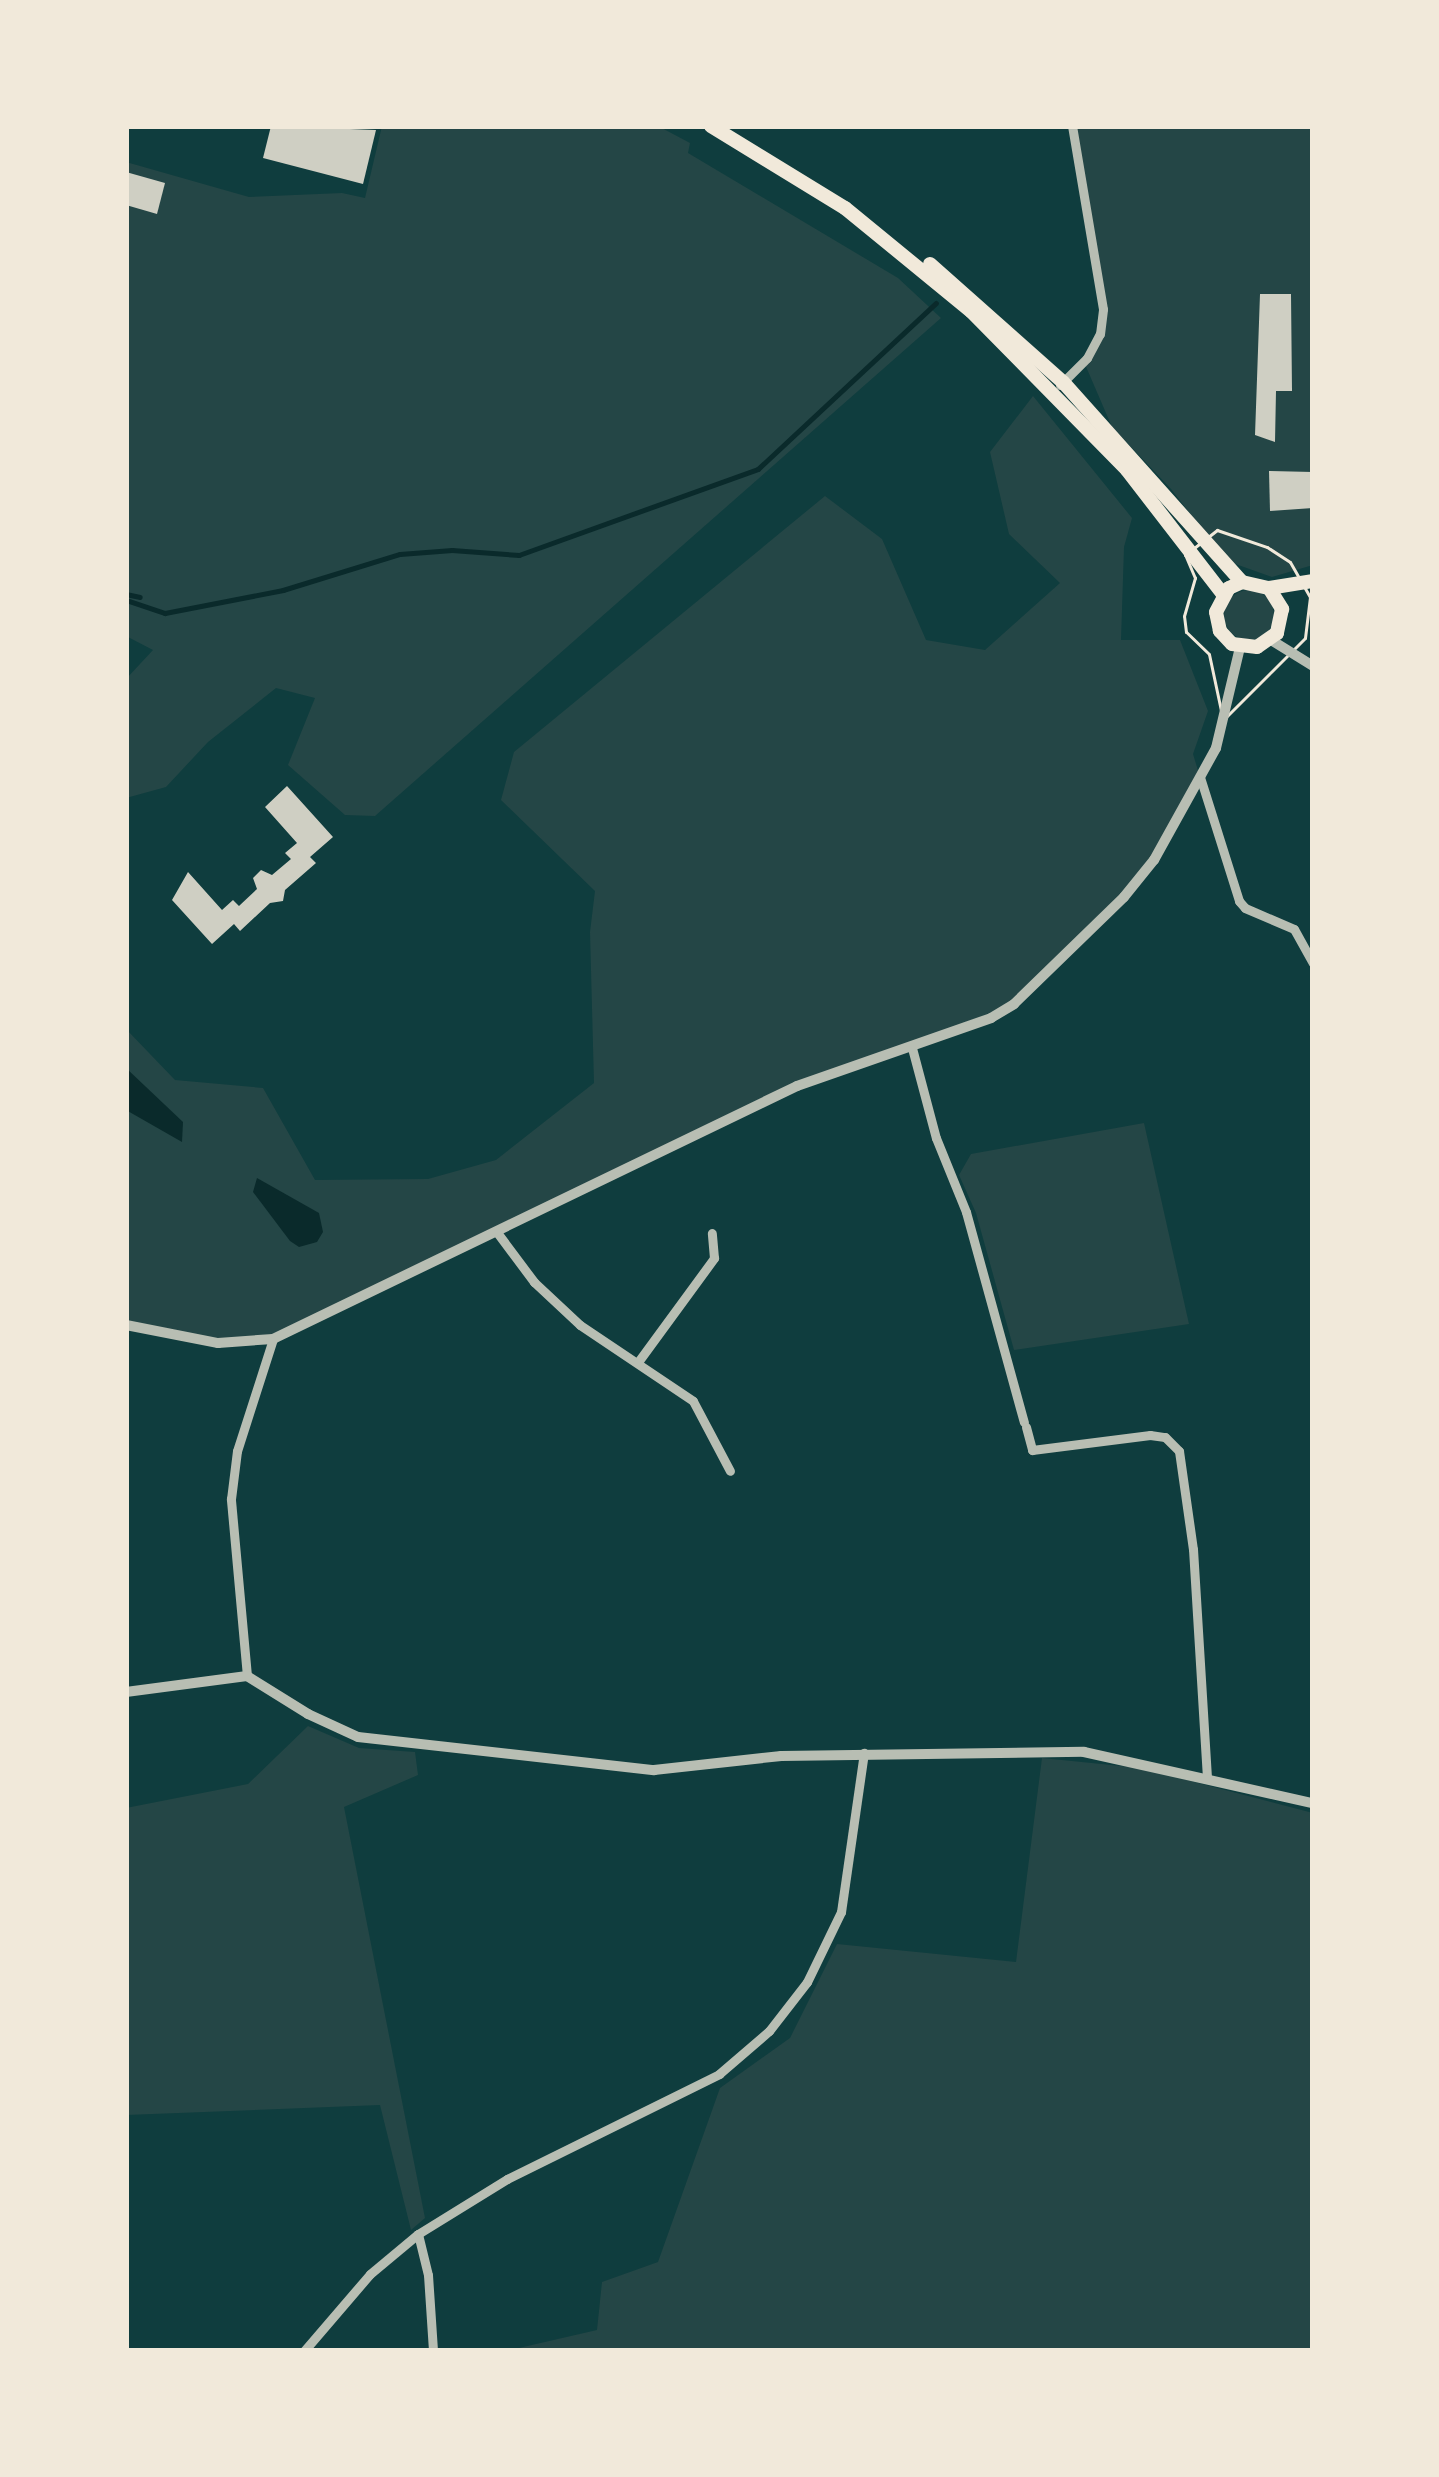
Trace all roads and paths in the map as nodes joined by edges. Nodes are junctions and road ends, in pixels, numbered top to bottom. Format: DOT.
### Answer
graph roads {
  1 [pos="711,126"];
  2 [pos="1072,126"];
  3 [pos="1059,387"];
  4 [pos="1194,548"];
  5 [pos="1297,568"];
  6 [pos="1242,582"];
  7 [pos="1310,582"];
  8 [pos="1269,588"];
  9 [pos="1223,594"];
  10 [pos="1308,604"];
  11 [pos="1282,609"];
  12 [pos="1305,638"];
  13 [pos="1271,640"];
  14 [pos="1313,645"];
  15 [pos="1240,647"];
  16 [pos="1291,655"];
  17 [pos="1313,666"];
  18 [pos="1214,675"];
  19 [pos="1250,695"];
  20 [pos="1200,778"];
  21 [pos="1313,963"];
  22 [pos="912,1048"];
  23 [pos="496,1231"];
  24 [pos="712,1233"];
  25 [pos="126,1325"];
  26 [pos="273,1339"];
  27 [pos="638,1362"];
  28 [pos="730,1471"];
  29 [pos="247,1676"];
  30 [pos="126,1692"];
  31 [pos="864,1753"];
  32 [pos="1207,1777"];
  33 [pos="1313,1803"];
  34 [pos="418,2234"];
  35 [pos="304,2351"];
  36 [pos="433,2351"];
  1 -- 3 [label="main road"];
  2 -- 3 [label="street"];
  3 -- 4 [label="main road"];
  4 -- 5 [label="path"];
  4 -- 6 [label="main road"];
  4 -- 9 [label="main road"];
  4 -- 18 [label="path"];
  6 -- 8 [label="main road"];
  6 -- 9 [label="main road"];
  7 -- 8 [label="main road"];
  7 -- 11 [label="main road"];
  8 -- 11 [label="main road"];
  9 -- 15 [label="main road"];
  10 -- 12 [label="path"];
  11 -- 13 [label="main road"];
  12 -- 14 [label="path"];
  12 -- 16 [label="path"];
  13 -- 15 [label="main road"];
  13 -- 16 [label="street"];
  15 -- 20 [label="street"];
  16 -- 17 [label="street"];
  16 -- 19 [label="path"];
  20 -- 21 [label="street"];
  20 -- 22 [label="street"];
  22 -- 23 [label="street"];
  22 -- 32 [label="street"];
  23 -- 26 [label="street"];
  23 -- 27 [label="street"];
  24 -- 27 [label="street"];
  25 -- 26 [label="street"];
  26 -- 29 [label="street"];
  27 -- 28 [label="street"];
  29 -- 30 [label="street"];
  29 -- 31 [label="street"];
  31 -- 32 [label="street"];
  31 -- 34 [label="street"];
  32 -- 33 [label="street"];
  34 -- 35 [label="street"];
  34 -- 36 [label="street"];
}
